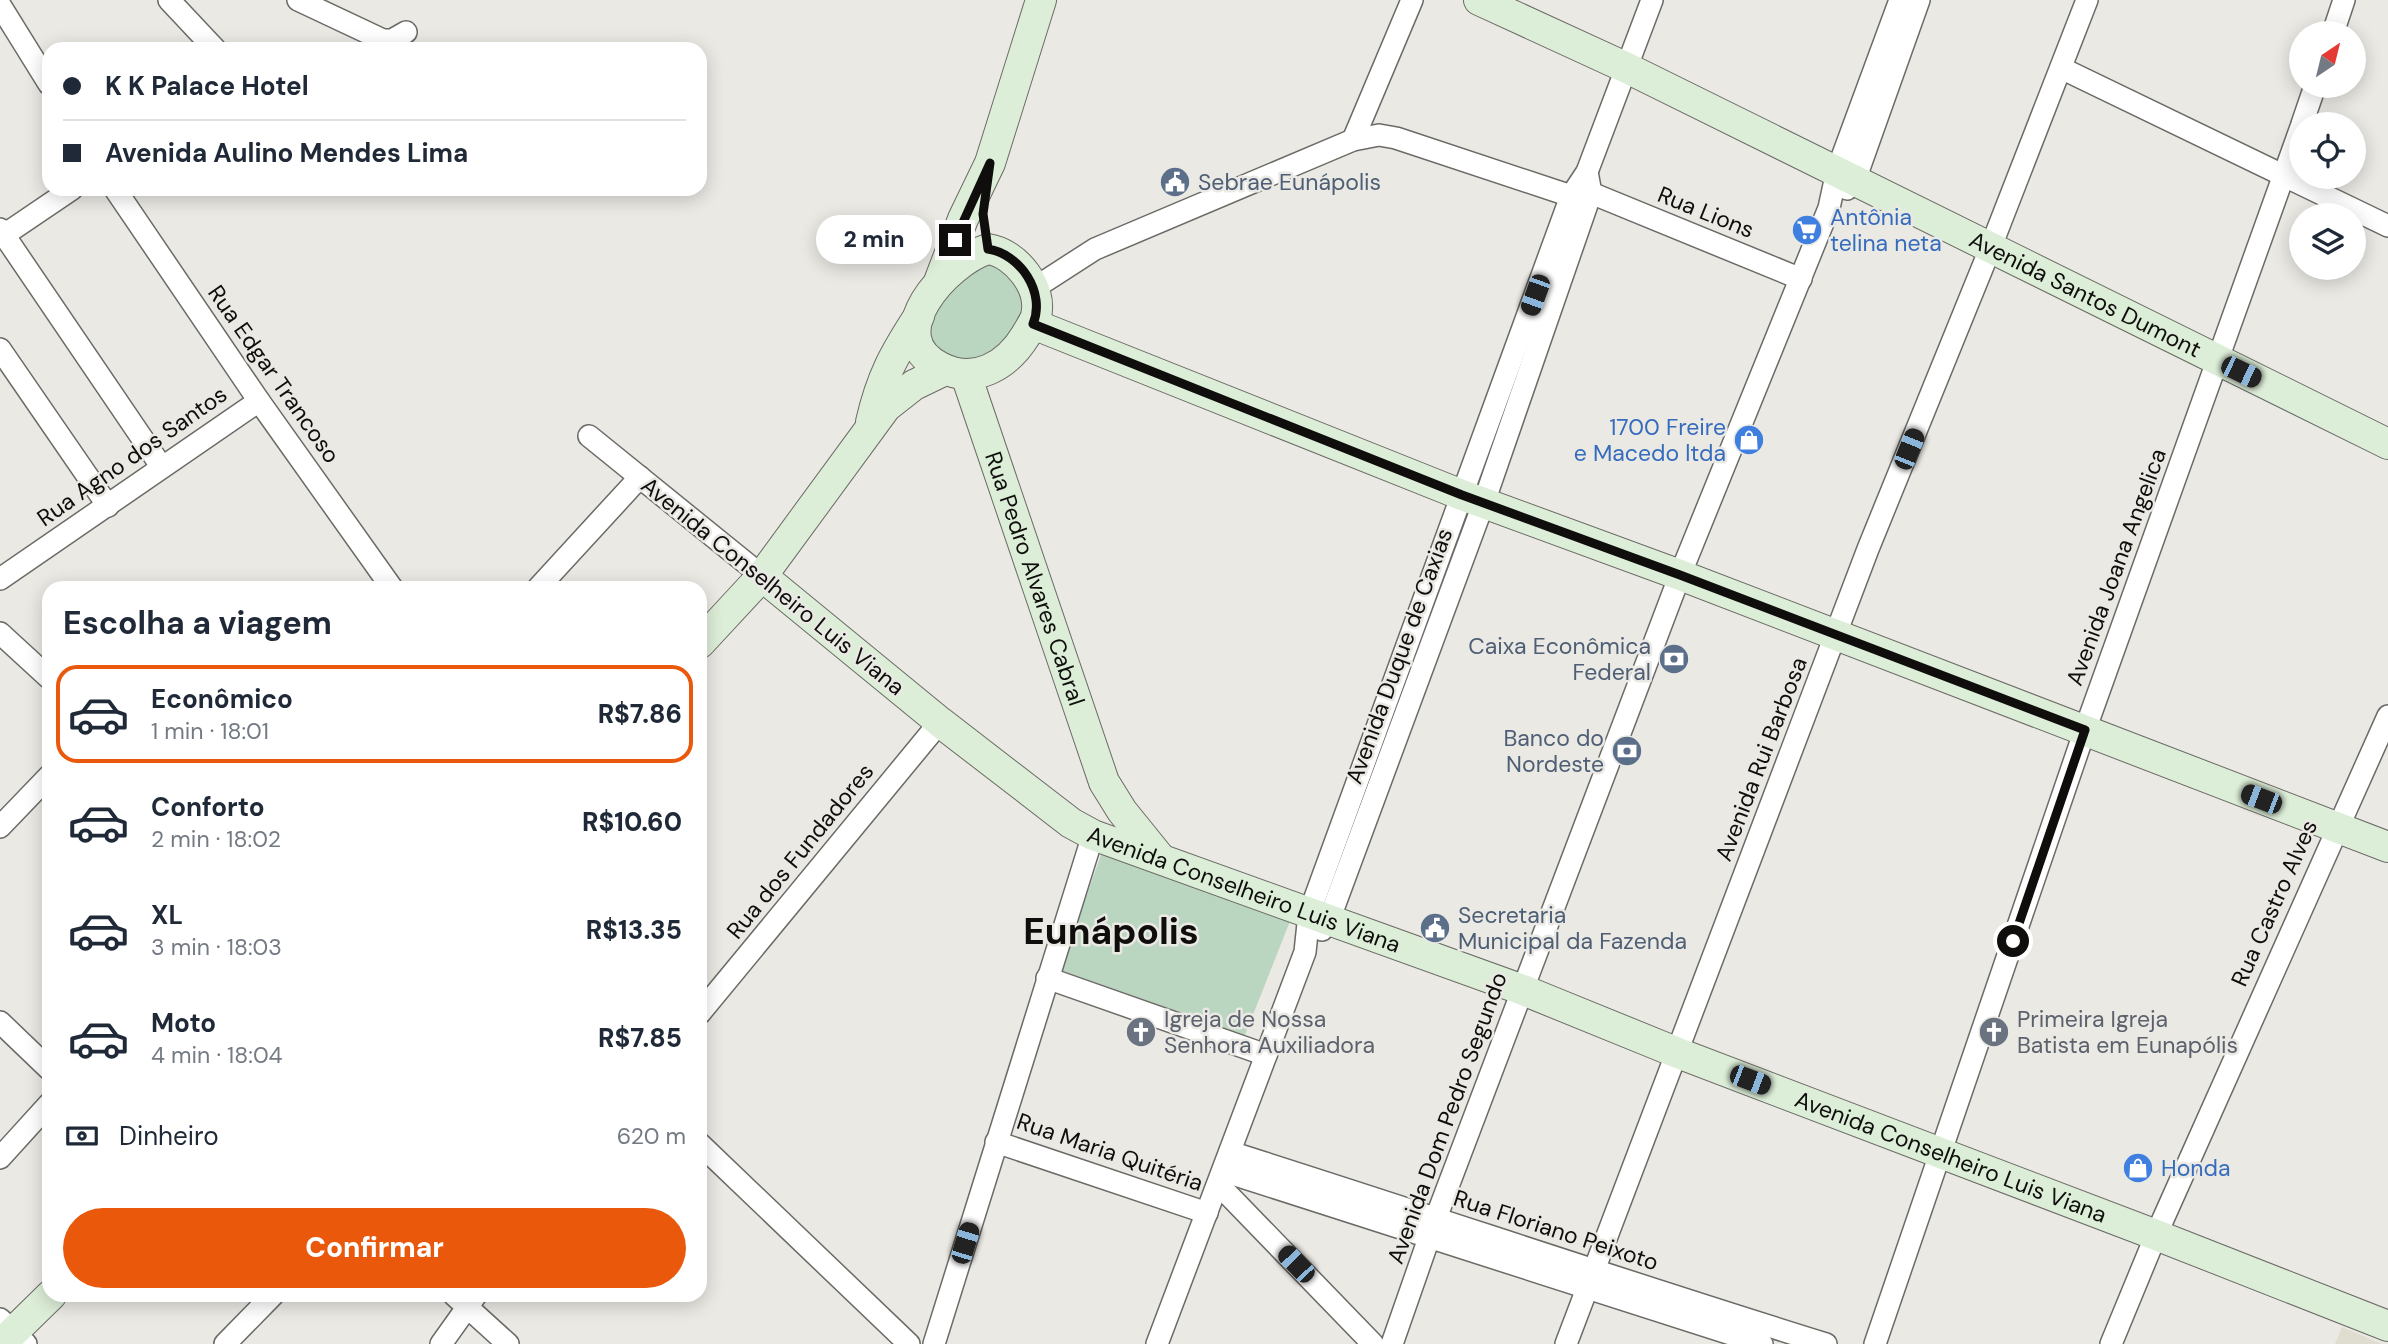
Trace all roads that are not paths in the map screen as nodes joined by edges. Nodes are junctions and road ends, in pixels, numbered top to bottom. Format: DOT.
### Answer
graph roads {
  1 [pos="169,0"];
  2 [pos="298,0"];
  3 [pos="1041,0"];
  4 [pos="1412,0"];
  5 [pos="1479,0"];
  6 [pos="1652,0"];
  7 [pos="1900,0"];
  8 [pos="1919,0"];
  9 [pos="2087,0"];
  10 [pos="2344,0"];
  11 [pos="0,5"];
  12 [pos="2337,21"];
  13 [pos="407,32"];
  14 [pos="208,42"];
  15 [pos="1891,49"];
  16 [pos="2064,61"];
  17 [pos="1627,68"];
  18 [pos="42,73"];
  19 [pos="1353,140"];
  20 [pos="990,163"];
  21 [pos="2289,172"];
  22 [pos="1846,176"];
  23 [pos="2289,186"];
  24 [pos="1583,187"];
  25 [pos="2321,189"];
  26 [pos="2327,189"];
  27 [pos="61,196"];
  28 [pos="120,196"];
  29 [pos="2388,217"];
  30 [pos="2388,226"];
  31 [pos="2,232"];
  32 [pos="988,249"];
  33 [pos="1990,249"];
  34 [pos="1801,279"];
  35 [pos="939,281"];
  36 [pos="1033,289"];
  37 [pos="919,316"];
  38 [pos="1033,324"];
  39 [pos="0,349"];
  40 [pos="2218,360"];
  41 [pos="955,372"];
  42 [pos="259,401"];
  43 [pos="871,426"];
  44 [pos="589,436"];
  45 [pos="2388,444"];
  46 [pos="161,466"];
  47 [pos="640,477"];
  48 [pos="1473,499"];
  49 [pos="108,506"];
  50 [pos="1680,575"];
  51 [pos="762,576"];
  52 [pos="0,579"];
  53 [pos="386,581"];
  54 [pos="544,581"];
  55 [pos="0,633"];
  56 [pos="707,635"];
  57 [pos="1836,635"];
  58 [pos="42,672"];
  59 [pos="2388,716"];
  60 [pos="940,722"];
  61 [pos="2085,730"];
  62 [pos="1104,782"];
  63 [pos="42,783"];
  64 [pos="0,827"];
  65 [pos="2336,828"];
  66 [pos="1093,835"];
  67 [pos="2388,847"];
  68 [pos="1160,858"];
  69 [pos="1319,917"];
  70 [pos="1047,978"];
  71 [pos="1523,990"];
  72 [pos="707,1005"];
  73 [pos="0,1022"];
  74 [pos="1678,1053"];
  75 [pos="1266,1055"];
  76 [pos="42,1062"];
  77 [pos="42,1112"];
  78 [pos="996,1142"];
  79 [pos="707,1151"];
  80 [pos="1940,1152"];
  81 [pos="0,1158"];
  82 [pos="1224,1169"];
  83 [pos="1207,1213"];
  84 [pos="1433,1227"];
  85 [pos="2156,1235"];
  86 [pos="1590,1280"];
  87 [pos="44,1302"];
  88 [pos="265,1302"];
  89 [pos="464,1302"];
  90 [pos="469,1302"];
  91 [pos="2388,1326"];
  92 [pos="10,1335"];
  93 [pos="225,1344"];
  94 [pos="441,1344"];
  95 [pos="508,1344"];
  96 [pos="909,1344"];
  97 [pos="934,1344"];
  98 [pos="1157,1344"];
  99 [pos="1373,1344"];
  100 [pos="1392,1344"];
  101 [pos="1566,1344"];
  102 [pos="1762,1344"];
  103 [pos="1826,1344"];
  104 [pos="1875,1344"];
  105 [pos="2111,1344"];
  1 -- 14 [label="street"];
  2 -- 13 [label="street"];
  3 -- 20 [label="main road"];
  4 -- 19 [label="street"];
  5 -- 17 [label="main road, Avenida Santos Dumont"];
  6 -- 17 [label="street, Avenida Duque de Caxias"];
  7 -- 15 [label="street"];
  8 -- 15 [label="street"];
  9 -- 16 [label="street, Avenida Rui Barbosa"];
  10 -- 12 [label="street"];
  11 -- 18 [label="street"];
  15 -- 22 [label="street, Avenida Dom Pedro Segundo"];
  16 -- 21 [label="street"];
  16 -- 33 [label="street, Avenida Rui Barbosa"];
  17 -- 22 [label="main road, Avenida Santos Dumont"];
  17 -- 24 [label="street, Avenida Duque de Caxias"];
  19 -- 24 [label="street, Rua Lions"];
  19 -- 36 [label="street, Rua Lions"];
  20 -- 32 [label="main road"];
  20 -- 35 [label="main road"];
  22 -- 33 [label="main road, Avenida Santos Dumont"];
  22 -- 34 [label="street, Avenida Dom Pedro Segundo"];
  23 -- 40 [label="street, Avenida Joana Angelica"];
  24 -- 34 [label="street, Rua Lions"];
  24 -- 48 [label="street, Avenida Duque de Caxias"];
  25 -- 30 [label="street"];
  26 -- 29 [label="street"];
  27 -- 31 [label="street"];
  28 -- 42 [label="street, Rua Edgar Trancoso"];
  31 -- 46 [label="street"];
  32 -- 35 [label="main road"];
  32 -- 36 [label="main road"];
  33 -- 40 [label="main road, Avenida Santos Dumont"];
  33 -- 57 [label="street, Avenida Rui Barbosa"];
  34 -- 50 [label="street, Avenida Dom Pedro Segundo"];
  35 -- 37 [label="main road"];
  36 -- 38 [label="main road"];
  37 -- 41 [label="main road"];
  37 -- 43 [label="main road"];
  38 -- 41 [label="main road"];
  38 -- 48 [label="main road"];
  39 -- 49 [label="street"];
  40 -- 45 [label="main road, Avenida Santos Dumont"];
  40 -- 61 [label="street, Avenida Joana Angelica"];
  41 -- 43 [label="main road"];
  41 -- 62 [label="main road, Rua Pedro Alvares Cabral"];
  42 -- 46 [label="street, Rua Agno dos Santos"];
  42 -- 53 [label="street, Rua Edgar Trancoso"];
  43 -- 51 [label="main road"];
  44 -- 47 [label="street, Avenida Conselheiro Luis Viana"];
  46 -- 49 [label="street, Rua Agno dos Santos"];
  47 -- 51 [label="street, Avenida Conselheiro Luis Viana"];
  47 -- 54 [label="street"];
  48 -- 50 [label="main road"];
  48 -- 69 [label="street, Avenida Duque de Caxias"];
  49 -- 52 [label="street, Rua Agno dos Santos"];
  50 -- 57 [label="main road"];
  50 -- 71 [label="street, Avenida Dom Pedro Segundo"];
  51 -- 56 [label="main road"];
  51 -- 60 [label="main road, Avenida Conselheiro Luis Viana"];
  55 -- 58 [label="street"];
  57 -- 61 [label="main road"];
  57 -- 74 [label="street, Avenida Rui Barbosa"];
  59 -- 65 [label="street, Rua Castro Alves"];
  60 -- 66 [label="main road, Avenida Conselheiro Luis Viana"];
  60 -- 72 [label="street, Rua dos Fundadores"];
  61 -- 65 [label="main road"];
  61 -- 80 [label="street, Avenida Joana Angelica"];
  62 -- 66 [label="main road, Rua Pedro Alvares Cabral"];
  62 -- 68 [label="main road, Rua Pedro Alvares Cabral"];
  63 -- 64 [label="street"];
  65 -- 67 [label="main road"];
  65 -- 85 [label="street, Rua Castro Alves"];
  66 -- 68 [label="main road, Avenida Conselheiro Luis Viana"];
  66 -- 70 [label="street"];
  68 -- 69 [label="main road, Avenida Conselheiro Luis Viana"];
  69 -- 71 [label="main road, Avenida Conselheiro Luis Viana"];
  69 -- 75 [label="street, Avenida Duque de Caxias"];
  70 -- 75 [label="street"];
  70 -- 78 [label="street"];
  71 -- 74 [label="main road, Avenida Conselheiro Luis Viana"];
  71 -- 84 [label="street, Avenida Dom Pedro Segundo"];
  73 -- 76 [label="street"];
  74 -- 80 [label="main road, Avenida Conselheiro Luis Viana"];
  74 -- 86 [label="street, Avenida Rui Barbosa"];
  75 -- 82 [label="street, Avenida Duque de Caxias"];
  77 -- 81 [label="street"];
  78 -- 83 [label="street, Rua Maria Quitéria"];
  78 -- 97 [label="street"];
  79 -- 96 [label="street"];
  80 -- 85 [label="main road, Avenida Conselheiro Luis Viana"];
  80 -- 104 [label="street, Avenida Joana Angelica"];
  82 -- 83 [label="street, Avenida Duque de Caxias"];
  82 -- 84 [label="street, Rua Floriano Peixoto"];
  82 -- 99 [label="street, Rua Maria Quitéria"];
  83 -- 98 [label="street, Avenida Duque de Caxias"];
  84 -- 86 [label="street, Rua Floriano Peixoto"];
  84 -- 100 [label="street, Avenida Dom Pedro Segundo"];
  85 -- 91 [label="main road, Avenida Conselheiro Luis Viana"];
  85 -- 105 [label="street, Rua Castro Alves"];
  86 -- 101 [label="street, Avenida Rui Barbosa"];
  86 -- 102 [label="street, Rua Floriano Peixoto"];
  86 -- 103 [label="street, Rua Floriano Peixoto"];
  87 -- 92 [label="main road"];
  88 -- 93 [label="street"];
  89 -- 94 [label="street"];
  90 -- 95 [label="street"];
}
